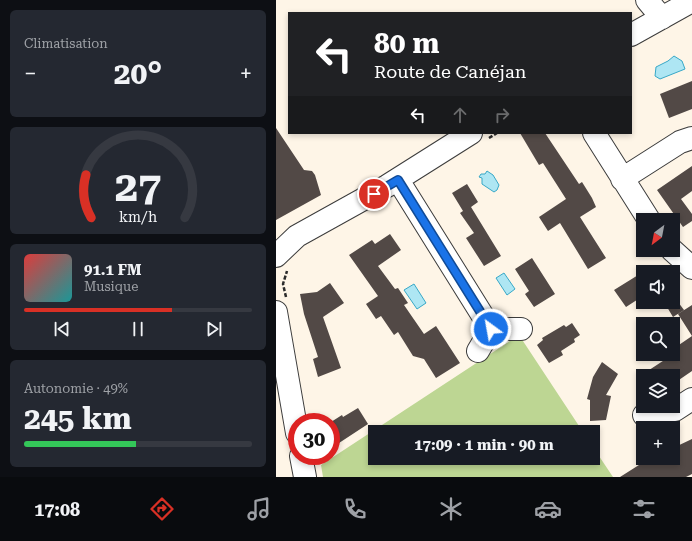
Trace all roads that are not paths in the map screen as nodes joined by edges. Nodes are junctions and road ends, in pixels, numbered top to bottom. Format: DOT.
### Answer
graph roads {
  1 [pos="647,0"];
  2 [pos="692,0"];
  3 [pos="662,18"];
  4 [pos="632,34"];
  5 [pos="595,134"];
  6 [pos="477,137"];
  7 [pos="692,138"];
  8 [pos="622,179"];
  9 [pos="398,180"];
  10 [pos="644,213"];
  11 [pos="280,253"];
  12 [pos="680,257"];
  13 [pos="692,268"];
  14 [pos="281,305"];
  15 [pos="491,329"];
  16 [pos="520,329"];
  17 [pos="478,351"];
  18 [pos="692,399"];
  19 [pos="294,413"];
  20 [pos="644,415"];
  21 [pos="303,465"];
  22 [pos="305,477"];
  1 -- 3 [label="street"];
  2 -- 3 [label="street"];
  3 -- 4 [label="street"];
  5 -- 8 [label="street"];
  6 -- 9 [label="street"];
  7 -- 8 [label="street"];
  8 -- 10 [label="street"];
  9 -- 11 [label="street"];
  9 -- 15 [label="street"];
  12 -- 13 [label="street"];
  14 -- 19 [label="street"];
  15 -- 16 [label="street"];
  15 -- 17 [label="street"];
  18 -- 20 [label="street"];
  21 -- 22 [label="street"];
}
